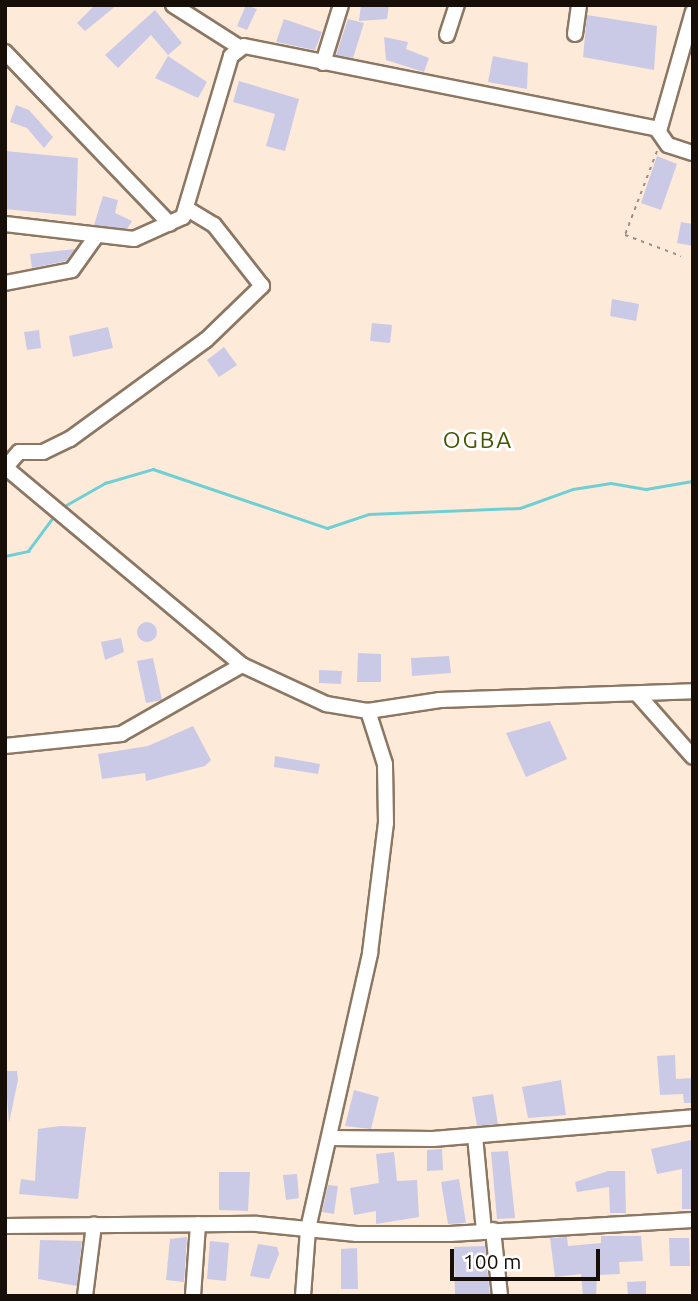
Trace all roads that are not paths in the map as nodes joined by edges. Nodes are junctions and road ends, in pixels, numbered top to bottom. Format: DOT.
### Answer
graph roads {
  1 [pos="173,5"];
  2 [pos="341,5"];
  3 [pos="457,5"];
  4 [pos="579,5"];
  5 [pos="693,12"];
  6 [pos="575,34"];
  7 [pos="447,35"];
  8 [pos="239,47"];
  9 [pos="5,52"];
  10 [pos="323,63"];
  11 [pos="661,136"];
  12 [pos="693,153"];
  13 [pos="189,210"];
  14 [pos="5,224"];
  15 [pos="170,224"];
  16 [pos="97,235"];
  17 [pos="5,283"];
  18 [pos="5,467"];
  19 [pos="242,665"];
  20 [pos="693,691"];
  21 [pos="639,696"];
  22 [pos="368,711"];
  23 [pos="5,746"];
  24 [pos="693,757"];
  25 [pos="693,1117"];
  26 [pos="475,1136"];
  27 [pos="328,1138"];
  28 [pos="693,1220"];
  29 [pos="198,1224"];
  30 [pos="94,1225"];
  31 [pos="5,1226"];
  32 [pos="308,1229"];
  33 [pos="489,1231"];
  34 [pos="85,1296"];
  35 [pos="193,1296"];
  36 [pos="303,1296"];
  37 [pos="500,1296"];
  1 -- 8 [label="street"];
  2 -- 10 [label="street"];
  3 -- 7 [label="street"];
  4 -- 6 [label="street"];
  5 -- 11 [label="street"];
  8 -- 10 [label="street"];
  8 -- 13 [label="street"];
  9 -- 15 [label="street"];
  10 -- 11 [label="street"];
  11 -- 12 [label="street"];
  13 -- 15 [label="street"];
  13 -- 18 [label="street"];
  14 -- 16 [label="street"];
  15 -- 16 [label="street"];
  16 -- 17 [label="street"];
  18 -- 19 [label="street"];
  19 -- 22 [label="street"];
  19 -- 23 [label="street"];
  20 -- 21 [label="street"];
  21 -- 22 [label="street"];
  21 -- 24 [label="street"];
  22 -- 27 [label="street"];
  25 -- 26 [label="street"];
  26 -- 27 [label="street"];
  26 -- 33 [label="street"];
  27 -- 32 [label="street"];
  28 -- 33 [label="street"];
  29 -- 30 [label="street"];
  29 -- 32 [label="street"];
  29 -- 35 [label="street"];
  30 -- 31 [label="street"];
  30 -- 34 [label="street"];
  32 -- 33 [label="street"];
  32 -- 36 [label="street"];
  33 -- 37 [label="street"];
}
